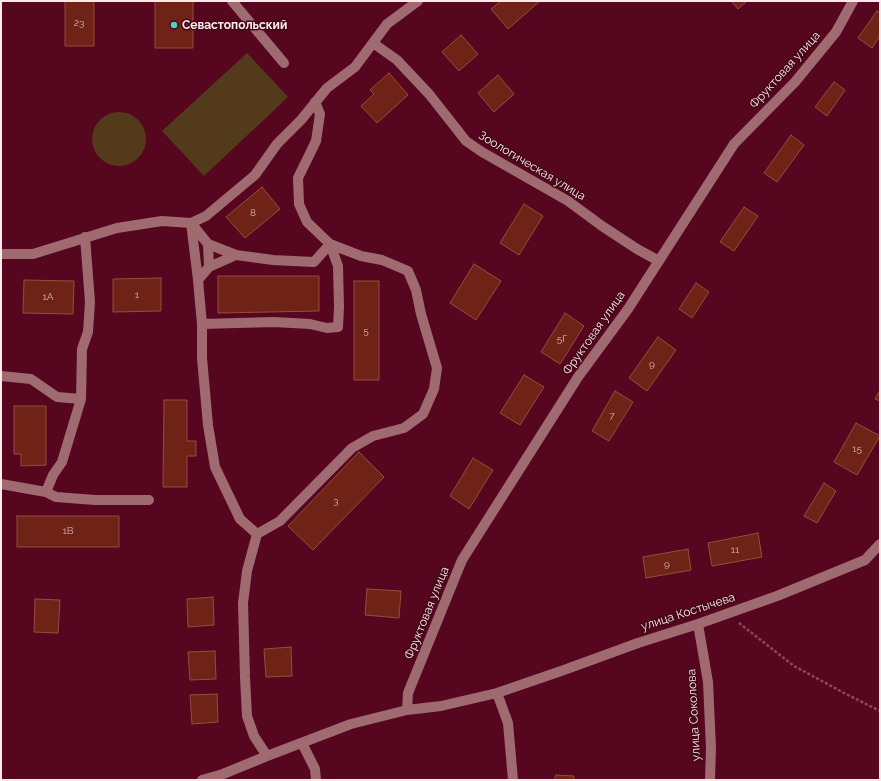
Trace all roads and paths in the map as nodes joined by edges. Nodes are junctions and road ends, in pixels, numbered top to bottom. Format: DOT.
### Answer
graph roads {
  1 [pos="232,1"];
  2 [pos="418,1"];
  3 [pos="853,1"];
  4 [pos="373,42"];
  5 [pos="284,63"];
  6 [pos="316,102"];
  7 [pos="191,223"];
  8 [pos="85,237"];
  9 [pos="208,244"];
  10 [pos="330,244"];
  11 [pos="1,254"];
  12 [pos="236,254"];
  13 [pos="659,261"];
  14 [pos="209,267"];
  15 [pos="198,280"];
  16 [pos="202,324"];
  17 [pos="1,376"];
  18 [pos="81,399"];
  19 [pos="1,484"];
  20 [pos="46,492"];
  21 [pos="149,500"];
  22 [pos="257,534"];
  23 [pos="880,544"];
  24 [pos="730,612"];
  25 [pos="698,624"];
  26 [pos="497,693"];
  27 [pos="407,710"];
  28 [pos="880,711"];
  29 [pos="302,743"];
  30 [pos="267,756"];
  31 [pos="202,780"];
  32 [pos="316,780"];
  33 [pos="513,780"];
  34 [pos="710,780"];
  1 -- 5 [label="street"];
  2 -- 4 [label="street"];
  3 -- 13 [label="street, Фруктовая улица"];
  4 -- 6 [label="street"];
  4 -- 13 [label="street, Зоологическая улица"];
  6 -- 7 [label="street"];
  6 -- 10 [label="street"];
  7 -- 8 [label="street"];
  7 -- 9 [label="street"];
  7 -- 15 [label="street"];
  8 -- 11 [label="street"];
  8 -- 18 [label="street"];
  9 -- 12 [label="street"];
  9 -- 14 [label="street"];
  10 -- 12 [label="street"];
  10 -- 16 [label="street"];
  10 -- 22 [label="street"];
  12 -- 14 [label="street"];
  13 -- 27 [label="street, Фруктовая улица"];
  14 -- 15 [label="street"];
  15 -- 16 [label="street"];
  16 -- 22 [label="street"];
  17 -- 18 [label="street"];
  18 -- 20 [label="street"];
  19 -- 20 [label="street"];
  20 -- 21 [label="street"];
  22 -- 30 [label="street"];
  23 -- 24 [label="street, улица Костычева"];
  24 -- 25 [label="street, улица Костычева"];
  24 -- 28 [label="path"];
  25 -- 26 [label="street, улица Костычева"];
  25 -- 34 [label="street, улица Соколова"];
  26 -- 27 [label="street, улица Костычева"];
  26 -- 33 [label="street"];
  27 -- 29 [label="street, улица Костычева"];
  29 -- 30 [label="street, улица Костычева"];
  29 -- 32 [label="street"];
  30 -- 31 [label="street, улица Костычева"];
}
